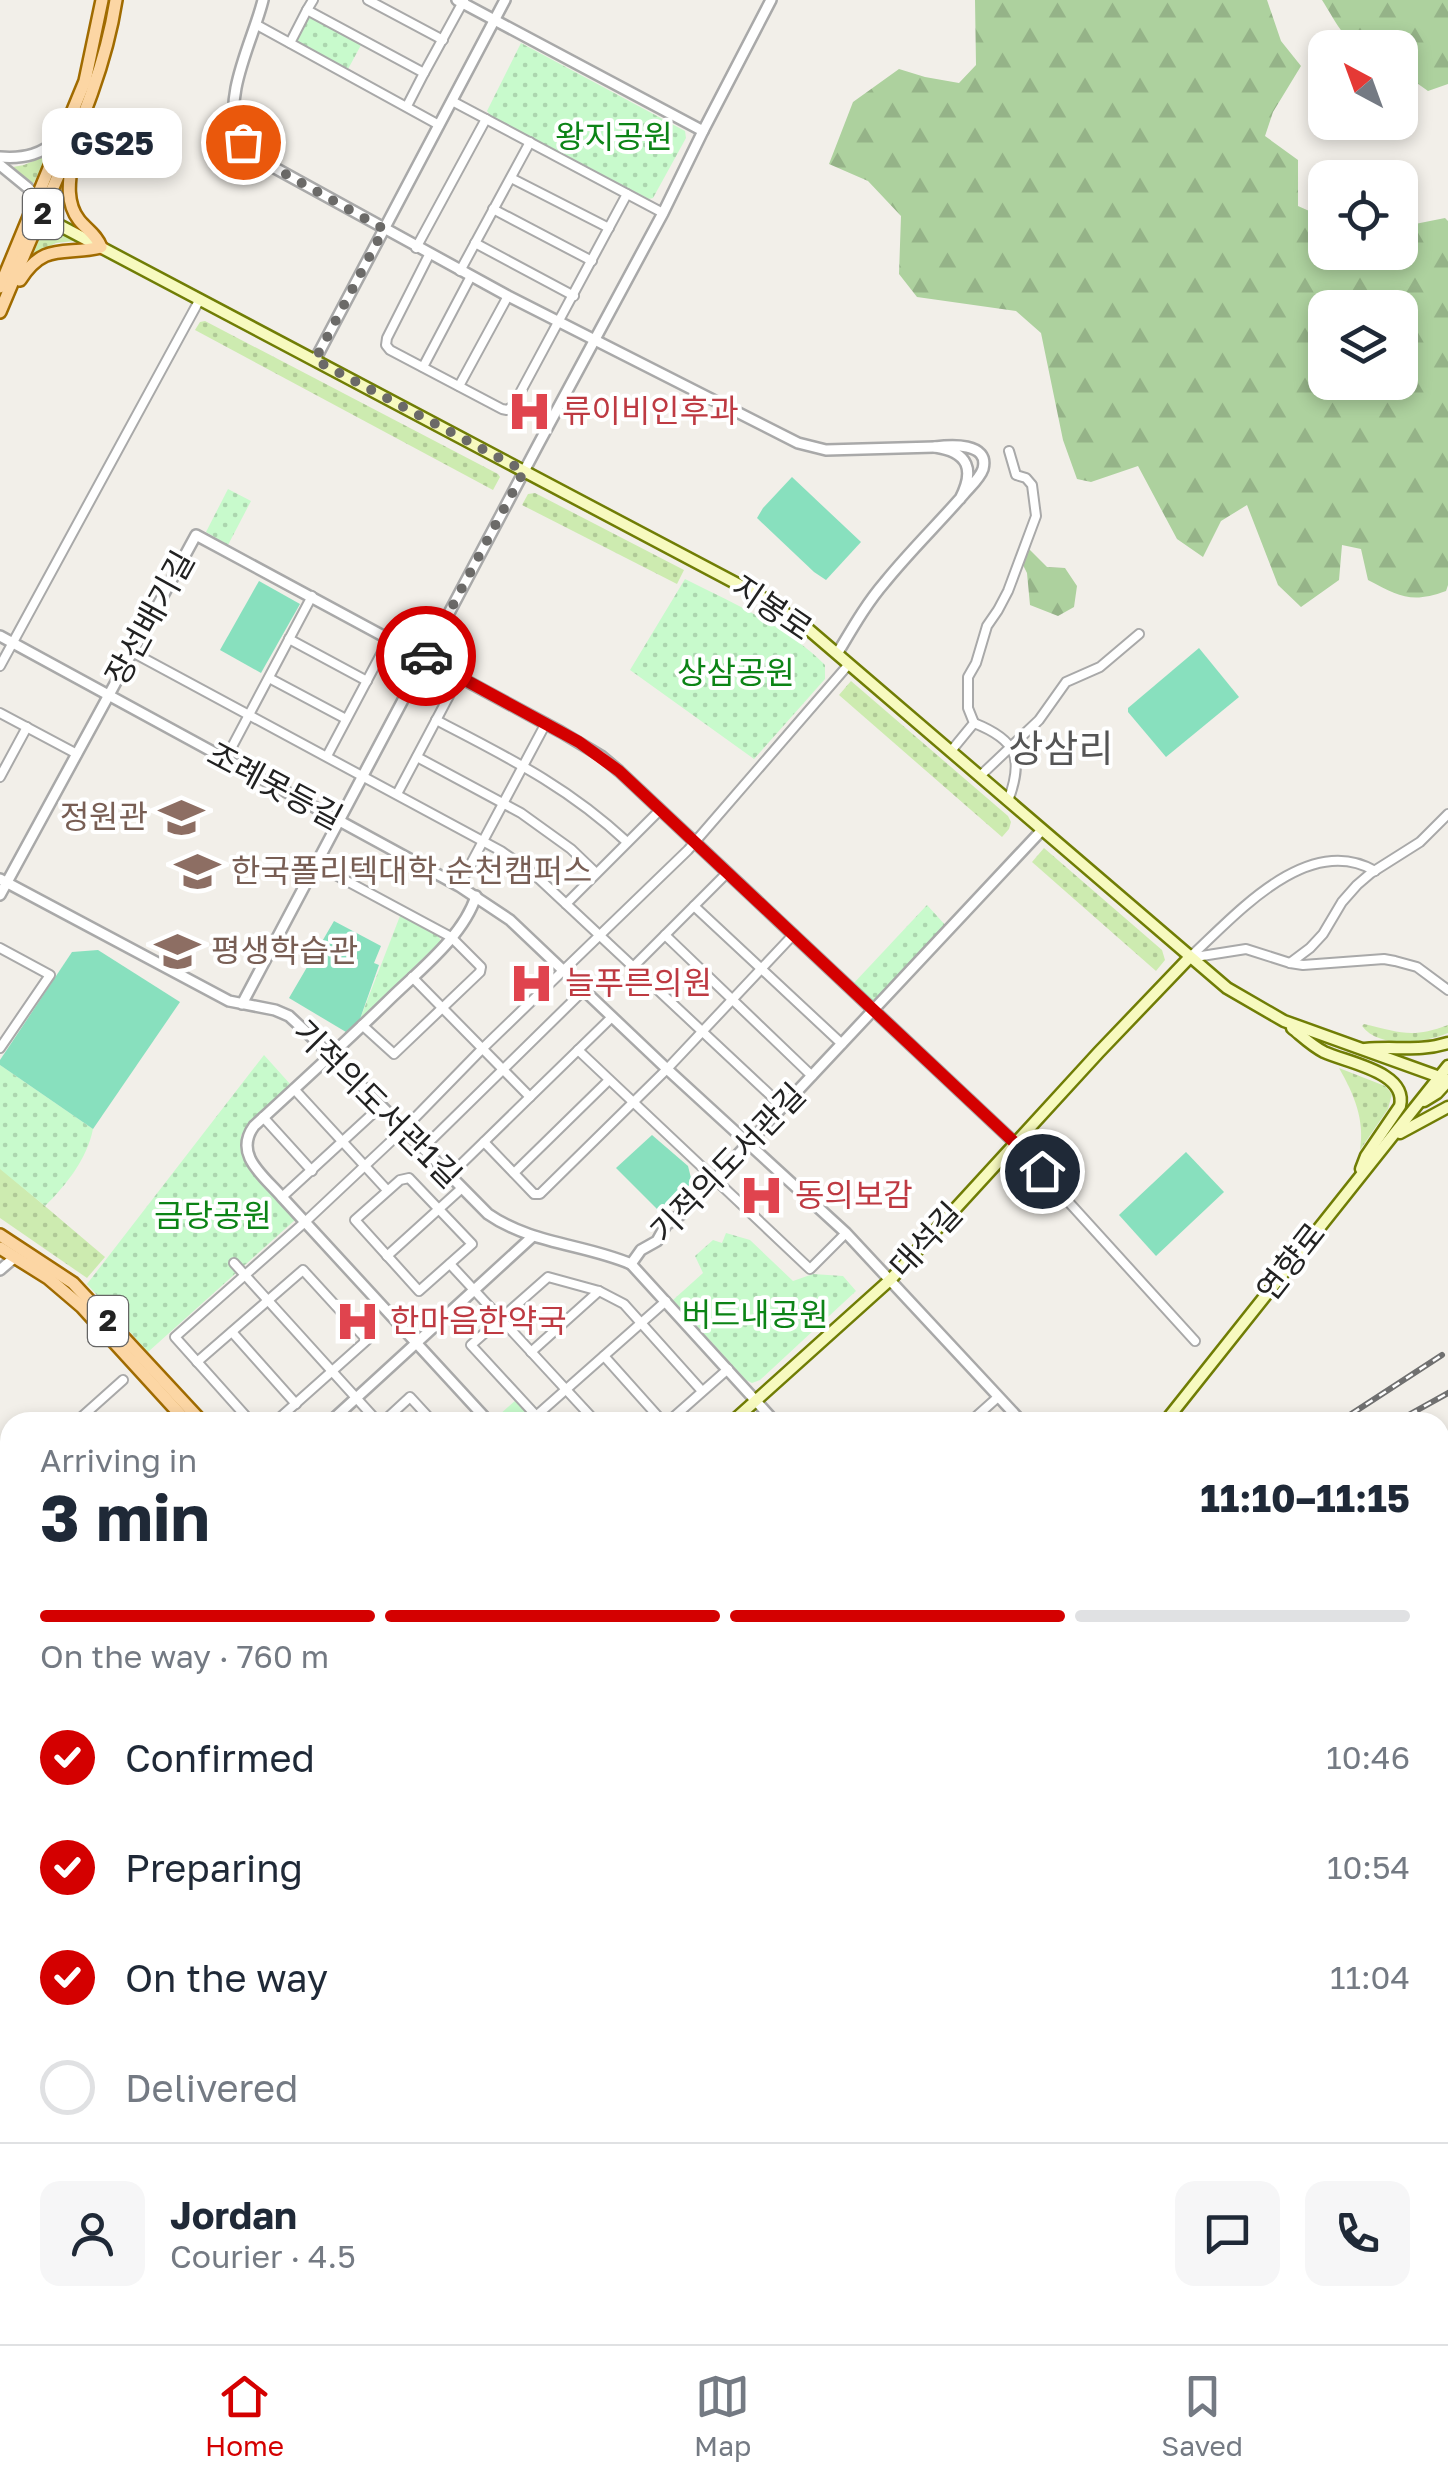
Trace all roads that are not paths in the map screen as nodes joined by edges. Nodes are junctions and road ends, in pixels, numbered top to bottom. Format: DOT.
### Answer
graph roads {
  1 [pos="102,0"];
  2 [pos="116,0"];
  3 [pos="263,0"];
  4 [pos="313,0"];
  5 [pos="368,0"];
  6 [pos="505,0"];
  7 [pos="772,0"];
  8 [pos="461,1"];
  9 [pos="308,10"];
  10 [pos="494,20"];
  11 [pos="257,25"];
  12 [pos="442,40"];
  13 [pos="290,43"];
  14 [pos="424,73"];
  15 [pos="452,101"];
  16 [pos="407,106"];
  17 [pos="486,119"];
  18 [pos="440,124"];
  19 [pos="702,131"];
  20 [pos="70,135"];
  21 [pos="530,142"];
  22 [pos="0,157"];
  23 [pos="0,165"];
  24 [pos="510,178"];
  25 [pos="627,194"];
  26 [pos="41,202"];
  27 [pos="494,209"];
  28 [pos="663,213"];
  29 [pos="609,228"];
  30 [pos="384,229"];
  31 [pos="475,243"];
  32 [pos="100,246"];
  33 [pos="416,248"];
  34 [pos="430,255"];
  35 [pos="592,260"];
  36 [pos="460,271"];
  37 [pos="471,276"];
  38 [pos="4,290"];
  39 [pos="508,296"];
  40 [pos="574,296"];
  41 [pos="200,298"];
  42 [pos="0,312"];
  43 [pos="559,322"];
  44 [pos="595,341"];
  45 [pos="315,360"];
  46 [pos="424,367"];
  47 [pos="459,386"];
  48 [pos="935,447"];
  49 [pos="1008,450"];
  50 [pos="524,471"];
  51 [pos="960,499"];
  52 [pos="312,596"];
  53 [pos="1140,634"];
  54 [pos="0,636"];
  55 [pos="389,638"];
  56 [pos="289,640"];
  57 [pos="12,643"];
  58 [pos="132,652"];
  59 [pos="837,654"];
  60 [pos="425,658"];
  61 [pos="849,664"];
  62 [pos="0,666"];
  63 [pos="459,677"];
  64 [pos="269,678"];
  65 [pos="367,681"];
  66 [pos="108,696"];
  67 [pos="0,713"];
  68 [pos="248,715"];
  69 [pos="346,719"];
  70 [pos="436,720"];
  71 [pos="974,722"];
  72 [pos="546,724"];
  73 [pos="27,727"];
  74 [pos="1012,747"];
  75 [pos="950,751"];
  76 [pos="77,754"];
  77 [pos="326,756"];
  78 [pos="417,757"];
  79 [pos="225,760"];
  80 [pos="524,765"];
  81 [pos="363,776"];
  82 [pos="980,776"];
  83 [pos="0,777"];
  84 [pos="397,794"];
  85 [pos="1008,801"];
  86 [pos="503,803"];
  87 [pos="660,810"];
  88 [pos="1448,814"];
  89 [pos="340,821"];
  90 [pos="1042,830"];
  91 [pos="483,840"];
  92 [pos="628,842"];
  93 [pos="695,842"];
  94 [pos="317,865"];
  95 [pos="1374,870"];
  96 [pos="727,872"];
  97 [pos="596,873"];
  98 [pos="3,881"];
  99 [pos="459,886"];
  100 [pos="0,895"];
  101 [pos="476,896"];
  102 [pos="566,904"];
  103 [pos="694,906"];
  104 [pos="794,934"];
  105 [pos="665,935"];
  106 [pos="600,936"];
  107 [pos="451,937"];
  108 [pos="0,948"];
  109 [pos="1189,958"];
  110 [pos="1290,963"];
  111 [pos="634,967"];
  112 [pos="761,969"];
  113 [pos="564,971"];
  114 [pos="412,977"];
  115 [pos="584,990"];
  116 [pos="1448,990"];
  117 [pos="732,1000"];
  118 [pos="242,1004"];
  119 [pos="443,1008"];
  120 [pos="874,1010"];
  121 [pos="612,1017"];
  122 [pos="1284,1021"];
  123 [pos="362,1026"];
  124 [pos="702,1032"];
  125 [pos="1448,1043"];
  126 [pos="842,1044"];
  127 [pos="0,1048"];
  128 [pos="482,1048"];
  129 [pos="578,1050"];
  130 [pos="1360,1050"];
  131 [pos="331,1054"];
  132 [pos="1448,1066"];
  133 [pos="503,1069"];
  134 [pos="667,1069"];
  135 [pos="812,1076"];
  136 [pos="1445,1079"];
  137 [pos="609,1080"];
  138 [pos="294,1089"];
  139 [pos="530,1097"];
  140 [pos="633,1102"];
  141 [pos="381,1106"];
  142 [pos="1448,1106"];
  143 [pos="783,1107"];
  144 [pos="263,1118"];
  145 [pos="404,1128"];
  146 [pos="1391,1138"];
  147 [pos="484,1142"];
  148 [pos="1015,1143"];
  149 [pos="342,1144"];
  150 [pos="748,1144"];
  151 [pos="422,1148"];
  152 [pos="364,1166"];
  153 [pos="312,1171"];
  154 [pos="514,1173"];
  155 [pos="449,1176"];
  156 [pos="1359,1176"];
  157 [pos="716,1178"];
  158 [pos="462,1188"];
  159 [pos="387,1190"];
  160 [pos="282,1197"];
  161 [pos="440,1208"];
  162 [pos="305,1222"];
  163 [pos="846,1233"];
  164 [pos="0,1235"];
  165 [pos="532,1237"];
  166 [pos="0,1248"];
  167 [pos="387,1256"];
  168 [pos="14,1258"];
  169 [pos="234,1263"];
  170 [pos="450,1264"];
  171 [pos="631,1264"];
  172 [pos="0,1270"];
  173 [pos="245,1275"];
  174 [pos="891,1279"];
  175 [pos="474,1290"];
  176 [pos="599,1291"];
  177 [pos="268,1300"];
  178 [pos="666,1301"];
  179 [pos="500,1318"];
  180 [pos="641,1323"];
  181 [pos="232,1332"];
  182 [pos="1195,1341"];
  183 [pos="416,1344"];
  184 [pos="531,1352"];
  185 [pos="604,1356"];
  186 [pos="197,1362"];
  187 [pos="728,1368"];
  188 [pos="332,1372"];
  189 [pos="124,1380"];
  190 [pos="566,1390"];
  191 [pos="702,1391"];
  192 [pos="998,1397"];
  193 [pos="356,1398"];
  194 [pos="756,1401"];
  195 [pos="296,1404"];
  196 [pos="87,1412"];
  197 [pos="178,1412"];
  198 [pos="193,1412"];
  199 [pos="242,1412"];
  200 [pos="287,1412"];
  201 [pos="341,1412"];
  202 [pos="371,1412"];
  203 [pos="393,1412"];
  204 [pos="423,1412"];
  205 [pos="480,1412"];
  206 [pos="532,1412"];
  207 [pos="546,1412"];
  208 [pos="587,1412"];
  209 [pos="657,1412"];
  210 [pos="678,1412"];
  211 [pos="743,1412"];
  212 [pos="766,1412"];
  213 [pos="981,1412"];
  214 [pos="1012,1412"];
  215 [pos="1173,1412"];
  1 -- 20 [label="main road, 2"];
  2 -- 20 [label="main road, 2"];
  3 -- 11 [label="street"];
  4 -- 9 [label="street"];
  5 -- 12 [label="street"];
  6 -- 10 [label="street"];
  7 -- 19 [label="street"];
  8 -- 10 [label="street"];
  8 -- 12 [label="street"];
  9 -- 13 [label="street"];
  9 -- 14 [label="street"];
  10 -- 15 [label="street"];
  10 -- 19 [label="street"];
  11 -- 13 [label="street"];
  11 -- 30 [label="street"];
  12 -- 14 [label="street"];
  13 -- 16 [label="street"];
  14 -- 16 [label="street"];
  15 -- 17 [label="street"];
  15 -- 18 [label="street"];
  16 -- 18 [label="street"];
  17 -- 21 [label="street"];
  17 -- 33 [label="street"];
  18 -- 30 [label="street"];
  19 -- 28 [label="street"];
  20 -- 22 [label="street"];
  20 -- 26 [label="main road, 2"];
  20 -- 32 [label="main road"];
  21 -- 24 [label="street"];
  21 -- 25 [label="street"];
  23 -- 26 [label="street"];
  24 -- 27 [label="street"];
  24 -- 29 [label="street"];
  25 -- 28 [label="street"];
  25 -- 29 [label="street"];
  26 -- 32 [label="main road, 지봉로"];
  26 -- 38 [label="main road, 2"];
  27 -- 31 [label="street"];
  27 -- 35 [label="street"];
  28 -- 44 [label="street"];
  29 -- 35 [label="street"];
  30 -- 33 [label="street"];
  30 -- 45 [label="street"];
  31 -- 36 [label="street"];
  31 -- 40 [label="street"];
  32 -- 38 [label="main road"];
  32 -- 41 [label="main road, 지봉로"];
  33 -- 34 [label="street"];
  34 -- 36 [label="street"];
  34 -- 46 [label="street"];
  35 -- 40 [label="street"];
  36 -- 37 [label="street"];
  37 -- 39 [label="street"];
  37 -- 46 [label="street"];
  38 -- 42 [label="main road, 2"];
  39 -- 43 [label="street"];
  39 -- 47 [label="street"];
  40 -- 43 [label="street"];
  41 -- 45 [label="main road, 지봉로"];
  41 -- 57 [label="street"];
  43 -- 44 [label="street"];
  43 -- 47 [label="street"];
  44 -- 48 [label="street"];
  44 -- 50 [label="street"];
  45 -- 50 [label="main road, 지봉로"];
  46 -- 47 [label="street"];
  48 -- 51 [label="street"];
  48 -- 51 [label="street"];
  49 -- 71 [label="street"];
  50 -- 59 [label="main road, 지봉로"];
  50 -- 60 [label="street"];
  51 -- 59 [label="street"];
  52 -- 55 [label="street, 장선배기길"];
  52 -- 56 [label="street"];
  52 -- 58 [label="street, 장선배기길"];
  53 -- 74 [label="street"];
  54 -- 57 [label="street, 조례못등길"];
  55 -- 60 [label="street, 장선배기길"];
  55 -- 65 [label="street"];
  56 -- 64 [label="street"];
  56 -- 65 [label="street"];
  57 -- 62 [label="street"];
  57 -- 66 [label="street, 조례못등길"];
  58 -- 66 [label="street, 장선배기길"];
  58 -- 68 [label="street"];
  59 -- 61 [label="main road, 지봉로"];
  60 -- 63 [label="street, 장선배기길"];
  60 -- 81 [label="street"];
  61 -- 75 [label="main road, 지봉로"];
  61 -- 93 [label="street"];
  63 -- 70 [label="street"];
  63 -- 72 [label="street, 장선배기길"];
  64 -- 68 [label="street"];
  64 -- 69 [label="street"];
  65 -- 69 [label="street"];
  66 -- 76 [label="street, 장선배기길"];
  66 -- 79 [label="street, 조례못등길"];
  67 -- 73 [label="street"];
  68 -- 77 [label="street"];
  68 -- 79 [label="street"];
  69 -- 77 [label="street"];
  70 -- 78 [label="street"];
  70 -- 80 [label="street"];
  71 -- 74 [label="street"];
  71 -- 75 [label="street"];
  72 -- 80 [label="street"];
  72 -- 87 [label="street, 장선배기길"];
  73 -- 76 [label="street"];
  73 -- 83 [label="street"];
  74 -- 82 [label="street"];
  74 -- 85 [label="street"];
  75 -- 82 [label="main road, 지봉로"];
  76 -- 98 [label="street, 장선배기길"];
  77 -- 81 [label="street"];
  78 -- 84 [label="street"];
  78 -- 86 [label="street"];
  79 -- 89 [label="street, 조례못등길"];
  80 -- 86 [label="street"];
  80 -- 92 [label="street"];
  81 -- 84 [label="street"];
  81 -- 89 [label="street"];
  82 -- 85 [label="main road, 지봉로"];
  84 -- 91 [label="street"];
  85 -- 90 [label="main road, 지봉로"];
  86 -- 91 [label="street"];
  86 -- 97 [label="street"];
  87 -- 92 [label="street"];
  87 -- 93 [label="street, 장선배기길"];
  88 -- 95 [label="street"];
  89 -- 94 [label="street"];
  89 -- 99 [label="street, 조례못등길"];
  90 -- 109 [label="main road, 지봉로"];
  90 -- 120 [label="street, 기적의도서관길"];
  91 -- 99 [label="street"];
  91 -- 102 [label="street"];
  92 -- 97 [label="street"];
  93 -- 96 [label="street, 장선배기길"];
  93 -- 106 [label="street"];
  94 -- 107 [label="street"];
  94 -- 118 [label="street"];
  95 -- 109 [label="street"];
  95 -- 110 [label="street"];
  96 -- 103 [label="street"];
  96 -- 104 [label="street, 장선배기길"];
  97 -- 102 [label="street"];
  98 -- 100 [label="street, 장선배기길"];
  98 -- 118 [label="street, 기적의도서관1길"];
  99 -- 101 [label="street, 조례못등길"];
  101 -- 107 [label="street"];
  101 -- 113 [label="street, 조례못등길"];
  102 -- 106 [label="street"];
  103 -- 105 [label="street"];
  103 -- 112 [label="street"];
  104 -- 112 [label="street"];
  104 -- 120 [label="street, 장선배기길"];
  105 -- 111 [label="street"];
  105 -- 117 [label="street"];
  106 -- 111 [label="street"];
  106 -- 113 [label="street"];
  107 -- 114 [label="street"];
  107 -- 119 [label="street"];
  108 -- 127 [label="street"];
  109 -- 110 [label="street"];
  109 -- 122 [label="main road, 지봉로"];
  109 -- 148 [label="main road, 대석길"];
  110 -- 116 [label="street"];
  111 -- 124 [label="street"];
  112 -- 117 [label="street"];
  112 -- 126 [label="street"];
  113 -- 115 [label="street, 조례못등길"];
  113 -- 128 [label="street"];
  114 -- 119 [label="street"];
  114 -- 123 [label="street"];
  115 -- 121 [label="street, 조례못등길"];
  115 -- 133 [label="street"];
  117 -- 124 [label="street"];
  117 -- 135 [label="street"];
  118 -- 131 [label="street, 기적의도서관1길"];
  119 -- 123 [label="street"];
  119 -- 128 [label="street"];
  120 -- 126 [label="street, 기적의도서관길"];
  120 -- 148 [label="street, 장선배기길"];
  121 -- 129 [label="street"];
  121 -- 134 [label="street, 조례못등길"];
  122 -- 130 [label="main road, 지봉로"];
  122 -- 156 [label="main road"];
  123 -- 131 [label="street"];
  124 -- 134 [label="street"];
  124 -- 143 [label="street"];
  125 -- 130 [label="main road"];
  126 -- 135 [label="street, 기적의도서관길"];
  128 -- 133 [label="street"];
  128 -- 145 [label="street"];
  129 -- 137 [label="street"];
  129 -- 139 [label="street"];
  130 -- 136 [label="main road, 지봉로"];
  131 -- 138 [label="street"];
  131 -- 141 [label="street, 기적의도서관1길"];
  132 -- 136 [label="main road, 연향로"];
  133 -- 139 [label="street"];
  133 -- 151 [label="street"];
  134 -- 140 [label="street"];
  134 -- 150 [label="street, 조례못등길"];
  135 -- 143 [label="street, 기적의도서관길"];
  136 -- 146 [label="main road, 연향로"];
  137 -- 140 [label="street"];
  137 -- 154 [label="street"];
  138 -- 144 [label="street"];
  138 -- 149 [label="street"];
  139 -- 147 [label="street"];
  140 -- 154 [label="street"];
  140 -- 157 [label="street"];
  141 -- 145 [label="street, 기적의도서관1길"];
  141 -- 149 [label="street"];
  142 -- 146 [label="main road"];
  143 -- 150 [label="street, 기적의도서관길"];
  144 -- 153 [label="street"];
  144 -- 160 [label="street"];
  145 -- 151 [label="street, 기적의도서관1길"];
  145 -- 152 [label="street"];
  146 -- 156 [label="main road, 연향로"];
  147 -- 154 [label="street"];
  147 -- 155 [label="street"];
  148 -- 174 [label="main road, 대석길"];
  148 -- 182 [label="street, 장선배기길"];
  149 -- 152 [label="street"];
  149 -- 153 [label="street"];
  150 -- 157 [label="street, 기적의도서관길"];
  150 -- 163 [label="street, 조례못등길"];
  151 -- 155 [label="street, 기적의도서관1길"];
  152 -- 159 [label="street"];
  152 -- 162 [label="street"];
  153 -- 160 [label="street"];
  155 -- 158 [label="street, 기적의도서관1길"];
  156 -- 215 [label="main road, 연향로"];
  157 -- 163 [label="street"];
  157 -- 171 [label="street, 기적의도서관길"];
  158 -- 161 [label="street"];
  158 -- 165 [label="street, 기적의도서관1길"];
  159 -- 161 [label="street"];
  159 -- 167 [label="street"];
  160 -- 162 [label="street"];
  161 -- 167 [label="street"];
  161 -- 170 [label="street"];
  162 -- 173 [label="street"];
  162 -- 183 [label="street"];
  163 -- 174 [label="street, 조례못등길"];
  164 -- 198 [label="main road, 2"];
  165 -- 171 [label="street, 기적의도서관길"];
  165 -- 175 [label="street"];
  166 -- 168 [label="main road, 2"];
  167 -- 170 [label="street"];
  168 -- 172 [label="street"];
  168 -- 197 [label="main road, 2"];
  169 -- 173 [label="street"];
  170 -- 175 [label="street"];
  171 -- 178 [label="street"];
  173 -- 177 [label="street"];
  173 -- 186 [label="street"];
  174 -- 192 [label="street, 조례못등길"];
  174 -- 194 [label="main road, 대석길"];
  175 -- 179 [label="street"];
  175 -- 183 [label="street"];
  176 -- 179 [label="street"];
  176 -- 180 [label="street"];
  176 -- 184 [label="street"];
  177 -- 181 [label="street"];
  177 -- 188 [label="street"];
  177 -- 188 [label="street"];
  178 -- 180 [label="street"];
  178 -- 187 [label="street"];
  179 -- 184 [label="street"];
  179 -- 206 [label="street"];
  180 -- 185 [label="street"];
  180 -- 191 [label="street"];
  181 -- 186 [label="street"];
  181 -- 195 [label="street"];
  183 -- 193 [label="street"];
  183 -- 205 [label="street"];
  184 -- 190 [label="street"];
  185 -- 190 [label="street"];
  185 -- 209 [label="street"];
  186 -- 199 [label="street"];
  187 -- 191 [label="street"];
  187 -- 194 [label="street"];
  188 -- 193 [label="street"];
  188 -- 195 [label="street"];
  189 -- 196 [label="street"];
  190 -- 207 [label="street"];
  190 -- 208 [label="street"];
  191 -- 210 [label="street"];
  192 -- 213 [label="street"];
  192 -- 214 [label="street, 조례못등길"];
  193 -- 201 [label="street"];
  193 -- 202 [label="street"];
  194 -- 211 [label="main road, 대석길"];
  194 -- 212 [label="street"];
  195 -- 200 [label="street"];
  203 -- 204 [label="street"];
}
